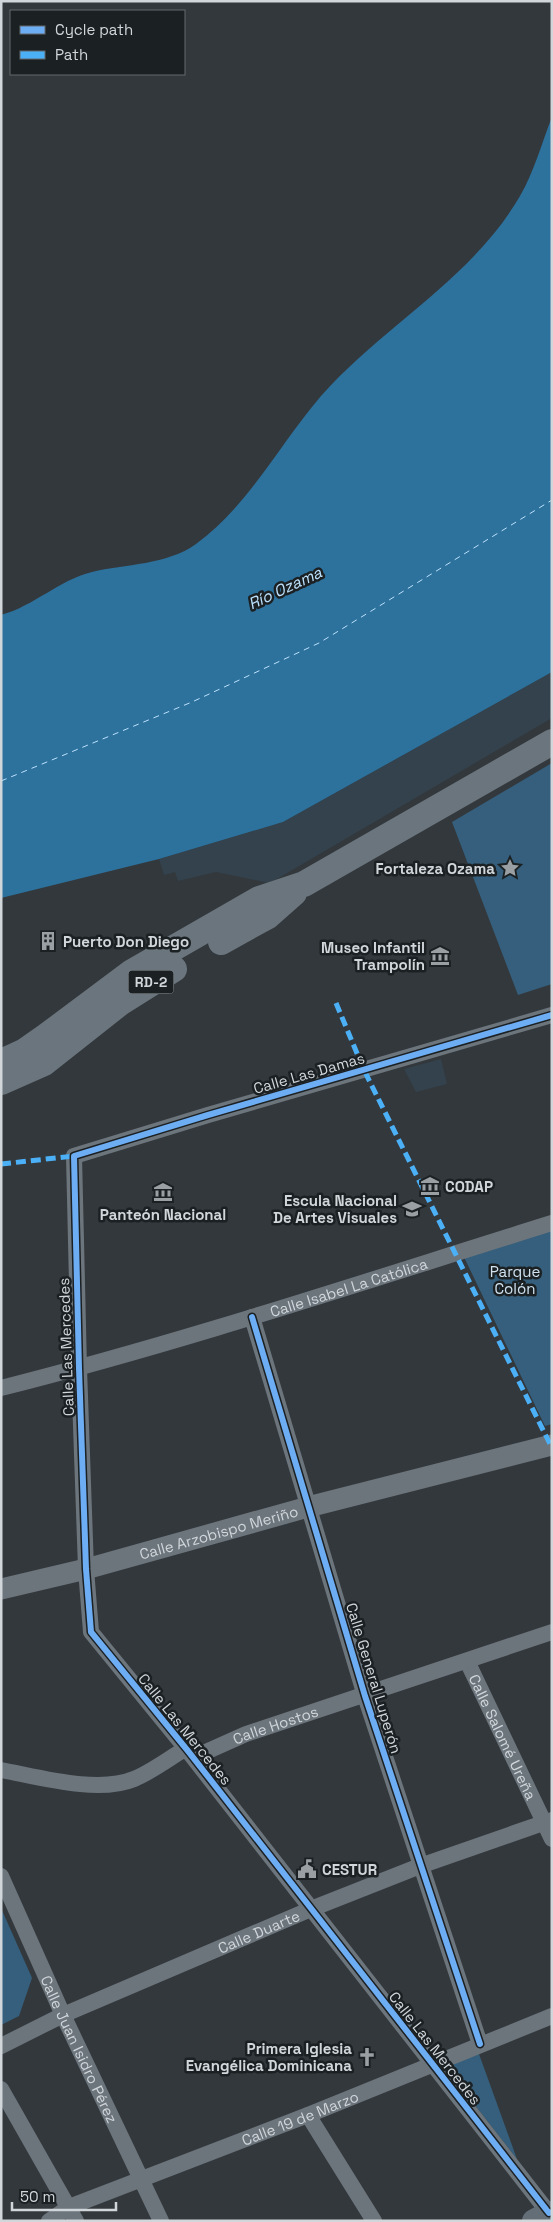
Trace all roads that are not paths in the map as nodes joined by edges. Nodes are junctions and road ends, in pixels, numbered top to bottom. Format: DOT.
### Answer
graph roads {
  1 [pos="552,742"];
  2 [pos="304,884"];
  3 [pos="552,1015"];
  4 [pos="1,1062"];
  5 [pos="1,1082"];
  6 [pos="74,1156"];
  7 [pos="552,1223"];
  8 [pos="252,1317"];
  9 [pos="79,1368"];
  10 [pos="1,1388"];
  11 [pos="552,1445"];
  12 [pos="308,1507"];
  13 [pos="86,1569"];
  14 [pos="1,1589"];
  15 [pos="552,1632"];
  16 [pos="467,1661"];
  17 [pos="365,1696"];
  18 [pos="188,1751"];
  19 [pos="1,1770"];
  20 [pos="548,1821"];
  21 [pos="552,1839"];
  22 [pos="420,1866"];
  23 [pos="1,1876"];
  24 [pos="311,1909"];
  25 [pos="63,2015"];
  26 [pos="552,2016"];
  27 [pos="480,2044"];
  28 [pos="1,2046"];
  29 [pos="431,2064"];
  30 [pos="1,2089"];
  31 [pos="308,2115"];
  32 [pos="142,2179"];
  33 [pos="72,2214"];
  34 [pos="547,2216"];
  35 [pos="49,2221"];
  36 [pos="161,2221"];
  37 [pos="374,2221"];
  1 -- 2 [label="main road, RD-2"];
  2 -- 4 [label="main road, RD-2"];
  2 -- 5 [label="main road, RD-2"];
  3 -- 6 [label="street, Calle Las Damas"];
  6 -- 9 [label="street, Calle Las Mercedes"];
  7 -- 8 [label="street, Calle Isabel La Católica"];
  8 -- 9 [label="street, Calle Isabel La Católica"];
  8 -- 12 [label="street, Calle General Luperón"];
  9 -- 10 [label="street, Calle Isabel La Católica"];
  9 -- 13 [label="street, Calle Las Mercedes"];
  11 -- 12 [label="street, Calle Arzobispo Meriño"];
  12 -- 13 [label="street, Calle Arzobispo Meriño"];
  12 -- 17 [label="street, Calle General Luperón"];
  13 -- 14 [label="street, Calle Arzobispo Meriño"];
  13 -- 18 [label="street, Calle Las Mercedes"];
  15 -- 16 [label="street, Calle Hostos"];
  16 -- 17 [label="street, Calle Hostos"];
  16 -- 20 [label="street, Calle Salomé Ureña"];
  17 -- 18 [label="street, Calle Hostos"];
  17 -- 22 [label="street, Calle General Luperón"];
  18 -- 19 [label="street, Calle Hostos"];
  18 -- 24 [label="street, Calle Las Mercedes"];
  20 -- 21 [label="street, Calle Salomé Ureña"];
  20 -- 22 [label="street, Calle Duarte"];
  22 -- 24 [label="street, Calle Duarte"];
  22 -- 27 [label="street, Calle General Luperón"];
  23 -- 25 [label="street, Calle Juan Isidro Pérez"];
  24 -- 25 [label="street, Calle Duarte"];
  24 -- 29 [label="street, Calle Las Mercedes"];
  25 -- 28 [label="street, Calle Duarte"];
  25 -- 32 [label="street, Calle Juan Isidro Pérez"];
  26 -- 27 [label="street, Calle 19 de Marzo"];
  27 -- 29 [label="street, Calle 19 de Marzo"];
  29 -- 31 [label="street, Calle 19 de Marzo"];
  29 -- 34 [label="street, Calle Las Mercedes"];
  30 -- 33 [label="street"];
  31 -- 32 [label="street, Calle 19 de Marzo"];
  31 -- 37 [label="street"];
  32 -- 33 [label="street, Calle 19 de Marzo"];
  32 -- 36 [label="street, Calle Juan Isidro Pérez"];
  33 -- 35 [label="street, Calle 19 de Marzo"];
}
